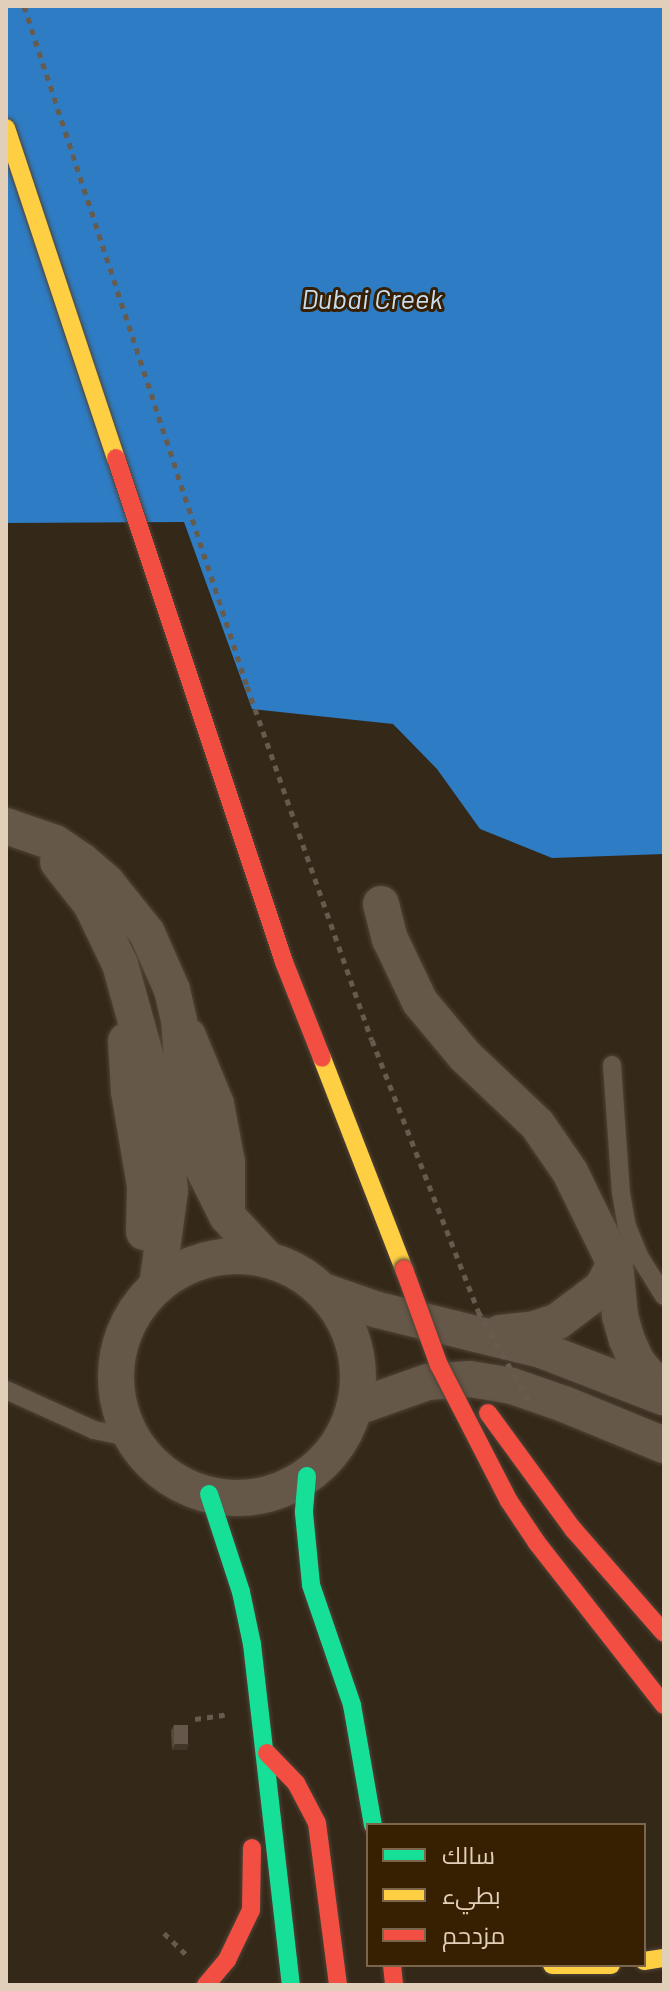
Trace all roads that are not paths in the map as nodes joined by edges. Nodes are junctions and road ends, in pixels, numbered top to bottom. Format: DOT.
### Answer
graph roads {
  1 [pos="6,128"];
  2 [pos="15,828"];
  3 [pos="381,904"];
  4 [pos="612,1065"];
  5 [pos="268,1260"];
  6 [pos="615,1264"];
  7 [pos="404,1269"];
  8 [pos="323,1291"];
  9 [pos="149,1295"];
  10 [pos="664,1296"];
  11 [pos="474,1333"];
  12 [pos="6,1390"];
  13 [pos="664,1396"];
  14 [pos="354,1408"];
  15 [pos="133,1438"];
  16 [pos="664,1445"];
  17 [pos="307,1476"];
  18 [pos="209,1494"];
  19 [pos="664,1633"];
  20 [pos="664,1705"];
  21 [pos="267,1753"];
  22 [pos="368,1792"];
  23 [pos="373,1823"];
  24 [pos="388,1823"];
  25 [pos="206,1985"];
  26 [pos="291,1985"];
  27 [pos="338,1985"];
  1 -- 7 [label="main road"];
  2 -- 5 [label="street"];
  2 -- 9 [label="street"];
  3 -- 6 [label="street"];
  4 -- 10 [label="lane"];
  5 -- 8 [label="street"];
  5 -- 9 [label="street"];
  6 -- 11 [label="street"];
  6 -- 13 [label="street"];
  7 -- 19 [label="main road, bridge"];
  7 -- 20 [label="main road, bridge"];
  8 -- 11 [label="street"];
  8 -- 14 [label="street"];
  9 -- 15 [label="street"];
  11 -- 13 [label="street"];
  12 -- 15 [label="lane"];
  14 -- 16 [label="street"];
  14 -- 17 [label="street"];
  15 -- 18 [label="street"];
  17 -- 18 [label="street"];
  17 -- 22 [label="main road"];
  18 -- 21 [label="main road"];
  21 -- 25 [label="main road"];
  21 -- 26 [label="main road"];
  21 -- 27 [label="main road"];
  22 -- 23 [label="main road"];
  22 -- 24 [label="main road"];
}
